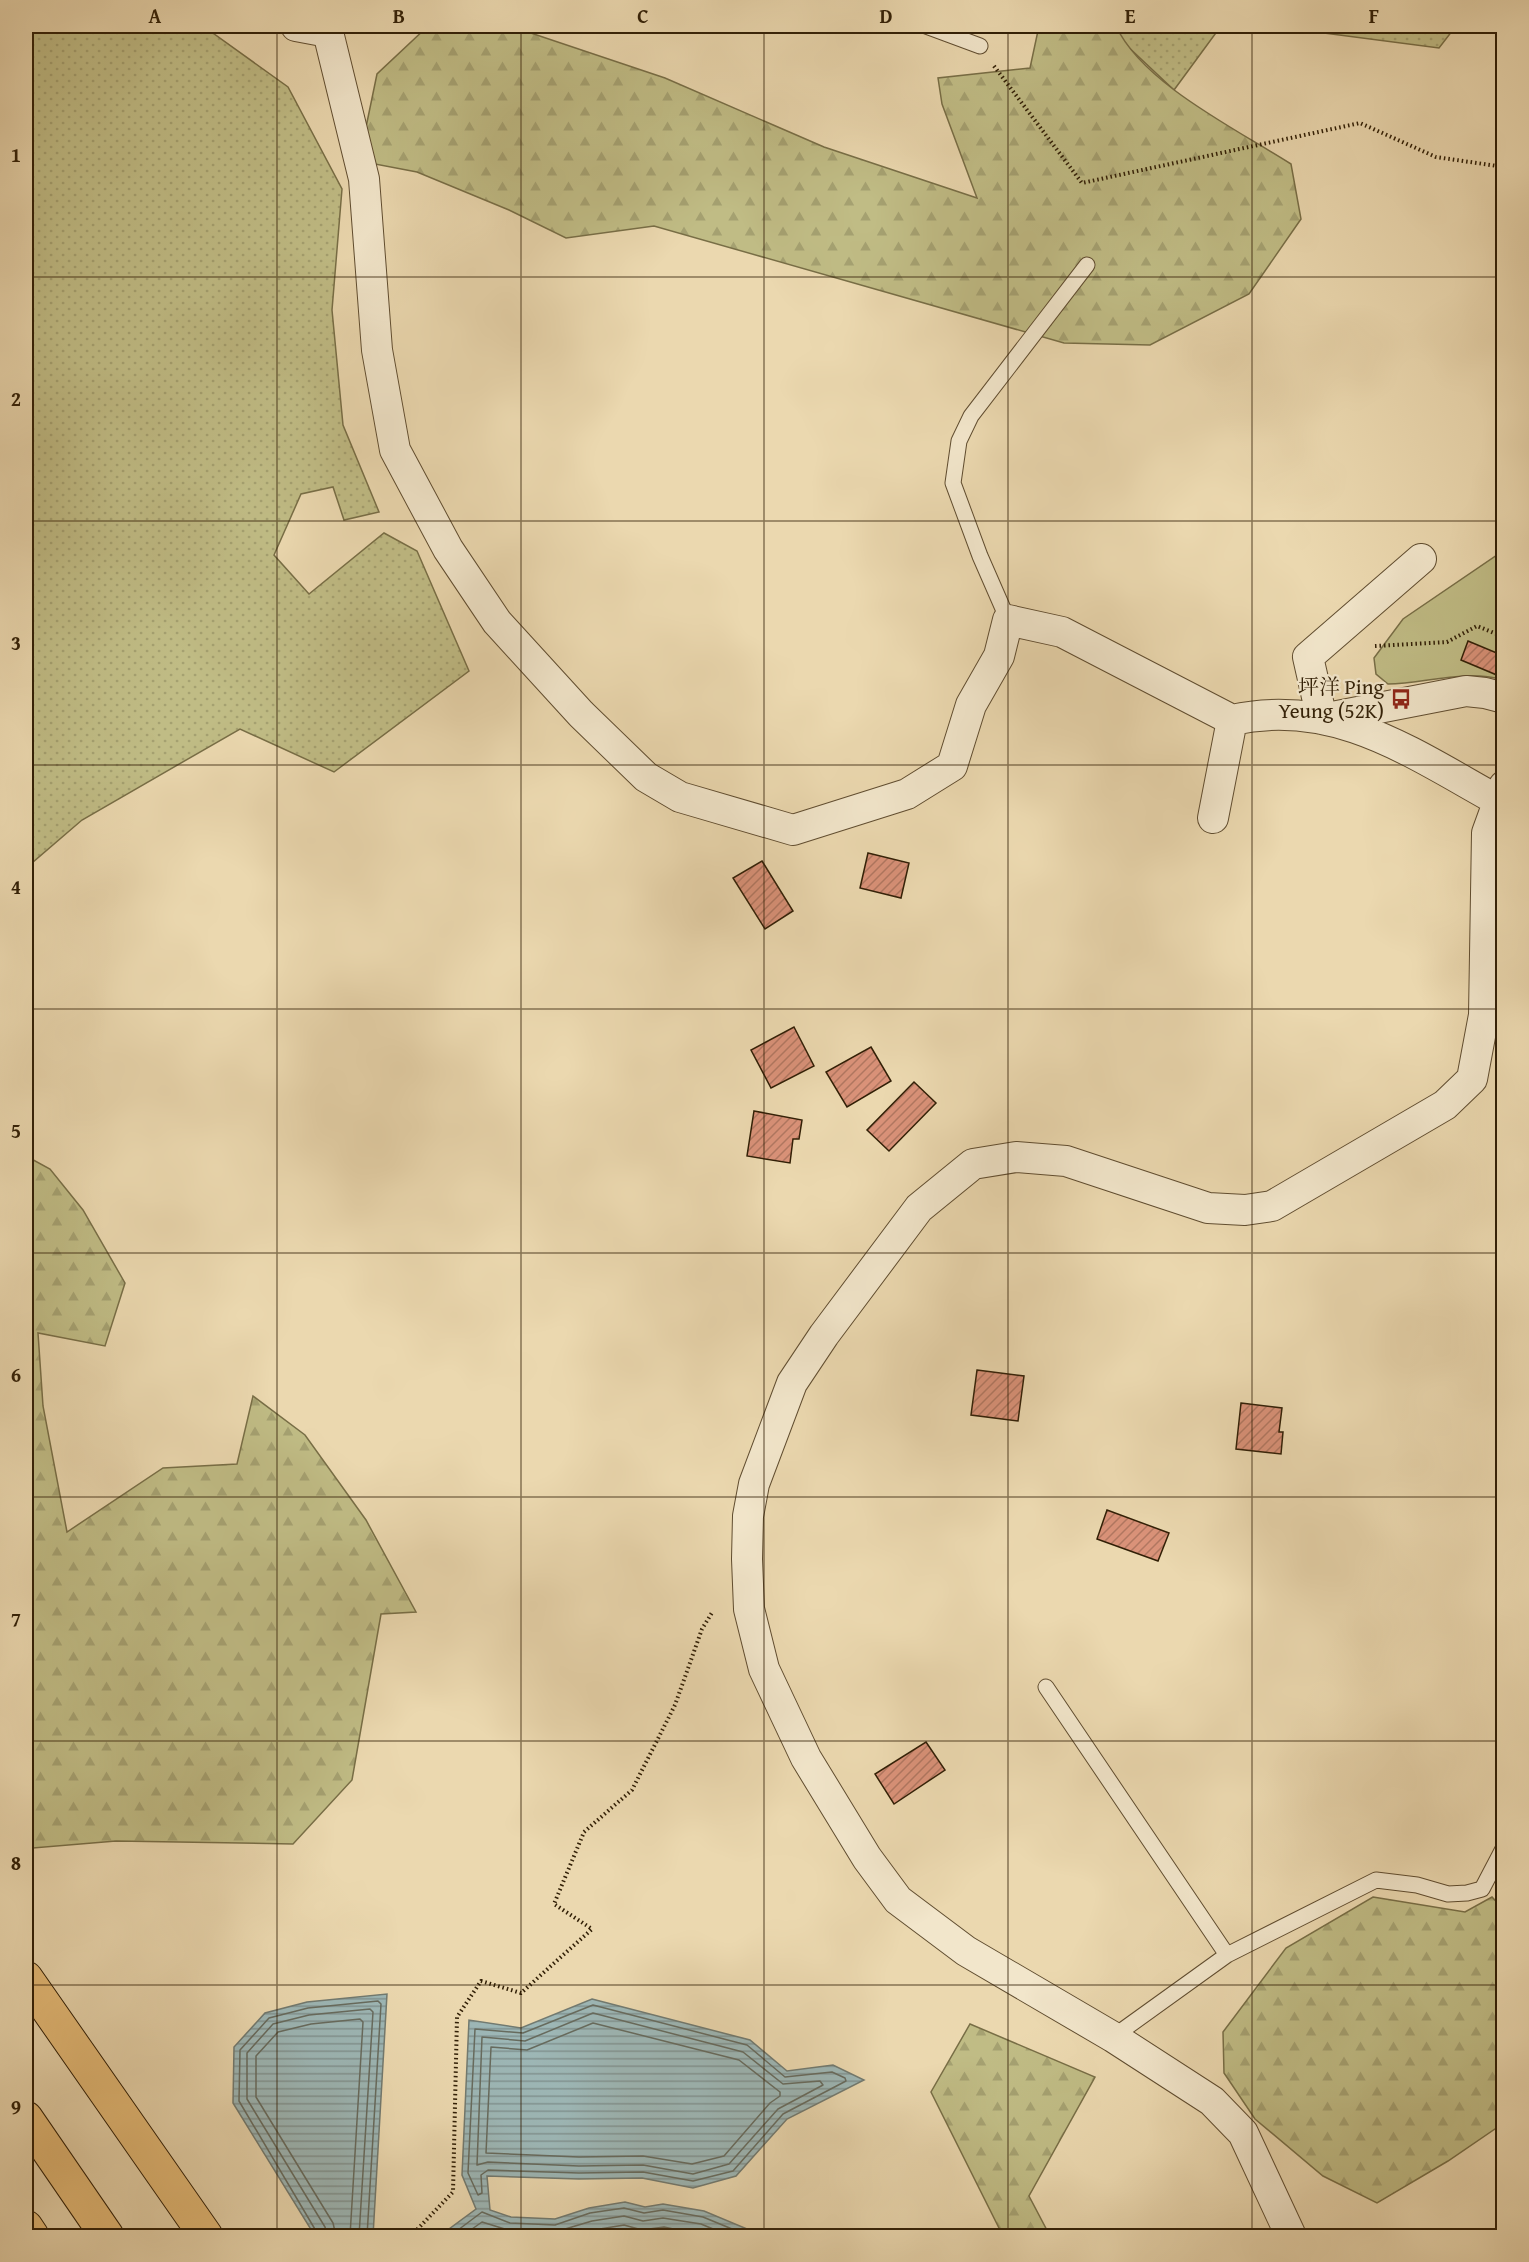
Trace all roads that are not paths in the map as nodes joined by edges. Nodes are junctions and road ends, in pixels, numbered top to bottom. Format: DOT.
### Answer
graph roads {
  1 [pos="296,26"];
  2 [pos="926,26"];
  3 [pos="335,29"];
  4 [pos="980,46"];
  5 [pos="1087,265"];
  6 [pos="1421,559"];
  7 [pos="1008,620"];
  8 [pos="1503,699"];
  9 [pos="1322,719"];
  10 [pos="1232,720"];
  11 [pos="1500,793"];
  12 [pos="1213,818"];
  13 [pos="1046,1687"];
  14 [pos="1503,1847"];
  15 [pos="1227,1956"];
  16 [pos="26,1978"];
  17 [pos="1113,2037"];
  18 [pos="26,2118"];
  19 [pos="26,2227"];
  20 [pos="32,2236"];
  21 [pos="107,2236"];
  22 [pos="206,2236"];
  23 [pos="1291,2236"];
  1 -- 3 [label="street"];
  2 -- 4 [label="lane"];
  3 -- 7 [label="street"];
  5 -- 7 [label="lane"];
  6 -- 9 [label="street"];
  7 -- 10 [label="street"];
  8 -- 9 [label="street"];
  9 -- 10 [label="street"];
  9 -- 11 [label="street"];
  10 -- 12 [label="street"];
  11 -- 17 [label="street"];
  13 -- 15 [label="lane"];
  14 -- 15 [label="lane"];
  15 -- 17 [label="lane"];
  16 -- 22 [label="highway"];
  17 -- 23 [label="street"];
  18 -- 21 [label="highway"];
  19 -- 20 [label="highway"];
}
